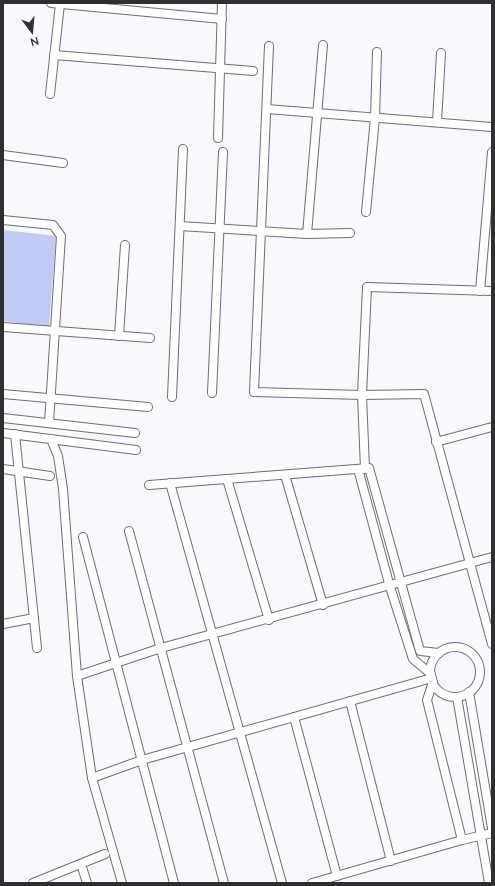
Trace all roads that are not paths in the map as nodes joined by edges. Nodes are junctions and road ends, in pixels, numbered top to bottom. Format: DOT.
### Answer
graph roads {
  1 [pos="56,3"];
  2 [pos="222,3"];
  3 [pos="222,19"];
  4 [pos="323,45"];
  5 [pos="269,46"];
  6 [pos="377,52"];
  7 [pos="441,53"];
  8 [pos="54,56"];
  9 [pos="220,68"];
  10 [pos="253,71"];
  11 [pos="50,94"];
  12 [pos="267,109"];
  13 [pos="318,112"];
  14 [pos="375,118"];
  15 [pos="437,122"];
  16 [pos="492,127"];
  17 [pos="218,138"];
  18 [pos="183,149"];
  19 [pos="223,152"];
  20 [pos="492,152"];
  21 [pos="3,155"];
  22 [pos="63,163"];
  23 [pos="366,212"];
  24 [pos="3,220"];
  25 [pos="180,226"];
  26 [pos="220,229"];
  27 [pos="261,232"];
  28 [pos="350,233"];
  29 [pos="307,234"];
  30 [pos="125,245"];
  31 [pos="480,291"];
  32 [pos="492,291"];
  33 [pos="3,327"];
  34 [pos="54,332"];
  35 [pos="119,336"];
  36 [pos="150,338"];
  37 [pos="212,393"];
  38 [pos="3,394"];
  39 [pos="362,395"];
  40 [pos="172,397"];
  41 [pos="50,399"];
  42 [pos="148,407"];
  43 [pos="3,418"];
  44 [pos="49,423"];
  45 [pos="492,427"];
  46 [pos="3,433"];
  47 [pos="135,433"];
  48 [pos="15,434"];
  49 [pos="51,439"];
  50 [pos="436,442"];
  51 [pos="136,450"];
  52 [pos="3,469"];
  53 [pos="362,469"];
  54 [pos="18,472"];
  55 [pos="285,474"];
  56 [pos="50,476"];
  57 [pos="227,479"];
  58 [pos="170,483"];
  59 [pos="149,485"];
  60 [pos="129,531"];
  61 [pos="83,537"];
  62 [pos="492,557"];
  63 [pos="470,564"];
  64 [pos="400,584"];
  65 [pos="390,587"];
  66 [pos="323,605"];
  67 [pos="34,618"];
  68 [pos="269,620"];
  69 [pos="3,624"];
  70 [pos="213,635"];
  71 [pos="492,644"];
  72 [pos="37,648"];
  73 [pos="161,648"];
  74 [pos="439,653"];
  75 [pos="116,664"];
  76 [pos="77,676"];
  77 [pos="432,678"];
  78 [pos="469,692"];
  79 [pos="457,697"];
  80 [pos="350,701"];
  81 [pos="294,717"];
  82 [pos="240,732"];
  83 [pos="187,747"];
  84 [pos="142,760"];
  85 [pos="92,778"];
  86 [pos="492,828"];
  87 [pos="492,833"];
  88 [pos="480,836"];
  89 [pos="462,840"];
  90 [pos="104,854"];
  91 [pos="391,861"];
  92 [pos="81,864"];
  93 [pos="337,876"];
  94 [pos="33,883"];
  95 [pos="87,883"];
  96 [pos="122,883"];
  97 [pos="174,883"];
  98 [pos="224,883"];
  99 [pos="282,883"];
  100 [pos="312,883"];
  101 [pos="489,883"];
  1 -- 3 [label="street"];
  1 -- 8 [label="street"];
  2 -- 3 [label="street"];
  3 -- 9 [label="street"];
  4 -- 13 [label="street"];
  5 -- 12 [label="street"];
  6 -- 14 [label="street"];
  7 -- 15 [label="street"];
  8 -- 9 [label="street"];
  8 -- 11 [label="street"];
  9 -- 10 [label="street"];
  9 -- 17 [label="street"];
  12 -- 13 [label="street"];
  12 -- 27 [label="street"];
  13 -- 14 [label="street"];
  13 -- 29 [label="street"];
  14 -- 15 [label="street"];
  14 -- 23 [label="street"];
  15 -- 16 [label="street"];
  18 -- 25 [label="street"];
  19 -- 26 [label="street"];
  20 -- 31 [label="street"];
  21 -- 22 [label="street"];
  24 -- 34 [label="street"];
  25 -- 26 [label="street"];
  25 -- 40 [label="street"];
  26 -- 27 [label="street"];
  26 -- 37 [label="street"];
  27 -- 29 [label="street"];
  27 -- 39 [label="street"];
  28 -- 29 [label="street"];
  30 -- 35 [label="street"];
  31 -- 32 [label="street"];
  31 -- 39 [label="street"];
  33 -- 34 [label="street"];
  34 -- 35 [label="street"];
  34 -- 41 [label="street"];
  35 -- 36 [label="street"];
  38 -- 41 [label="street"];
  39 -- 50 [label="street"];
  39 -- 53 [label="street"];
  41 -- 42 [label="street"];
  41 -- 44 [label="street"];
  43 -- 44 [label="street"];
  44 -- 47 [label="street"];
  45 -- 50 [label="street"];
  46 -- 48 [label="street"];
  48 -- 49 [label="street"];
  48 -- 54 [label="street"];
  49 -- 51 [label="street"];
  49 -- 76 [label="street"];
  50 -- 63 [label="street"];
  52 -- 54 [label="street"];
  53 -- 55 [label="street"];
  53 -- 64 [label="street"];
  53 -- 65 [label="street"];
  54 -- 56 [label="street"];
  54 -- 67 [label="street"];
  55 -- 57 [label="street"];
  55 -- 66 [label="street"];
  57 -- 58 [label="street"];
  57 -- 68 [label="street"];
  58 -- 59 [label="street"];
  58 -- 70 [label="street"];
  60 -- 73 [label="street"];
  61 -- 75 [label="street"];
  62 -- 63 [label="street"];
  63 -- 64 [label="street"];
  63 -- 71 [label="street"];
  64 -- 65 [label="street"];
  64 -- 74 [label="street"];
  65 -- 66 [label="street"];
  65 -- 77 [label="street"];
  66 -- 68 [label="street"];
  67 -- 69 [label="street"];
  67 -- 72 [label="street"];
  68 -- 70 [label="street"];
  70 -- 73 [label="street"];
  70 -- 82 [label="street"];
  73 -- 75 [label="street"];
  73 -- 83 [label="street"];
  74 -- 77 [label="street"];
  74 -- 78 [label="street"];
  75 -- 76 [label="street"];
  75 -- 84 [label="street"];
  76 -- 85 [label="street"];
  77 -- 79 [label="street"];
  77 -- 80 [label="street"];
  77 -- 89 [label="street"];
  78 -- 79 [label="street"];
  78 -- 86 [label="street"];
  79 -- 88 [label="street"];
  80 -- 81 [label="street"];
  80 -- 91 [label="street"];
  81 -- 82 [label="street"];
  81 -- 93 [label="street"];
  82 -- 83 [label="street"];
  82 -- 99 [label="street"];
  83 -- 84 [label="street"];
  83 -- 98 [label="street"];
  84 -- 85 [label="street"];
  84 -- 97 [label="street"];
  85 -- 96 [label="street"];
  87 -- 88 [label="street"];
  88 -- 89 [label="street"];
  88 -- 101 [label="street"];
  89 -- 91 [label="street"];
  90 -- 92 [label="street"];
  91 -- 93 [label="street"];
  92 -- 94 [label="street"];
  92 -- 95 [label="street"];
  93 -- 100 [label="street"];
}
